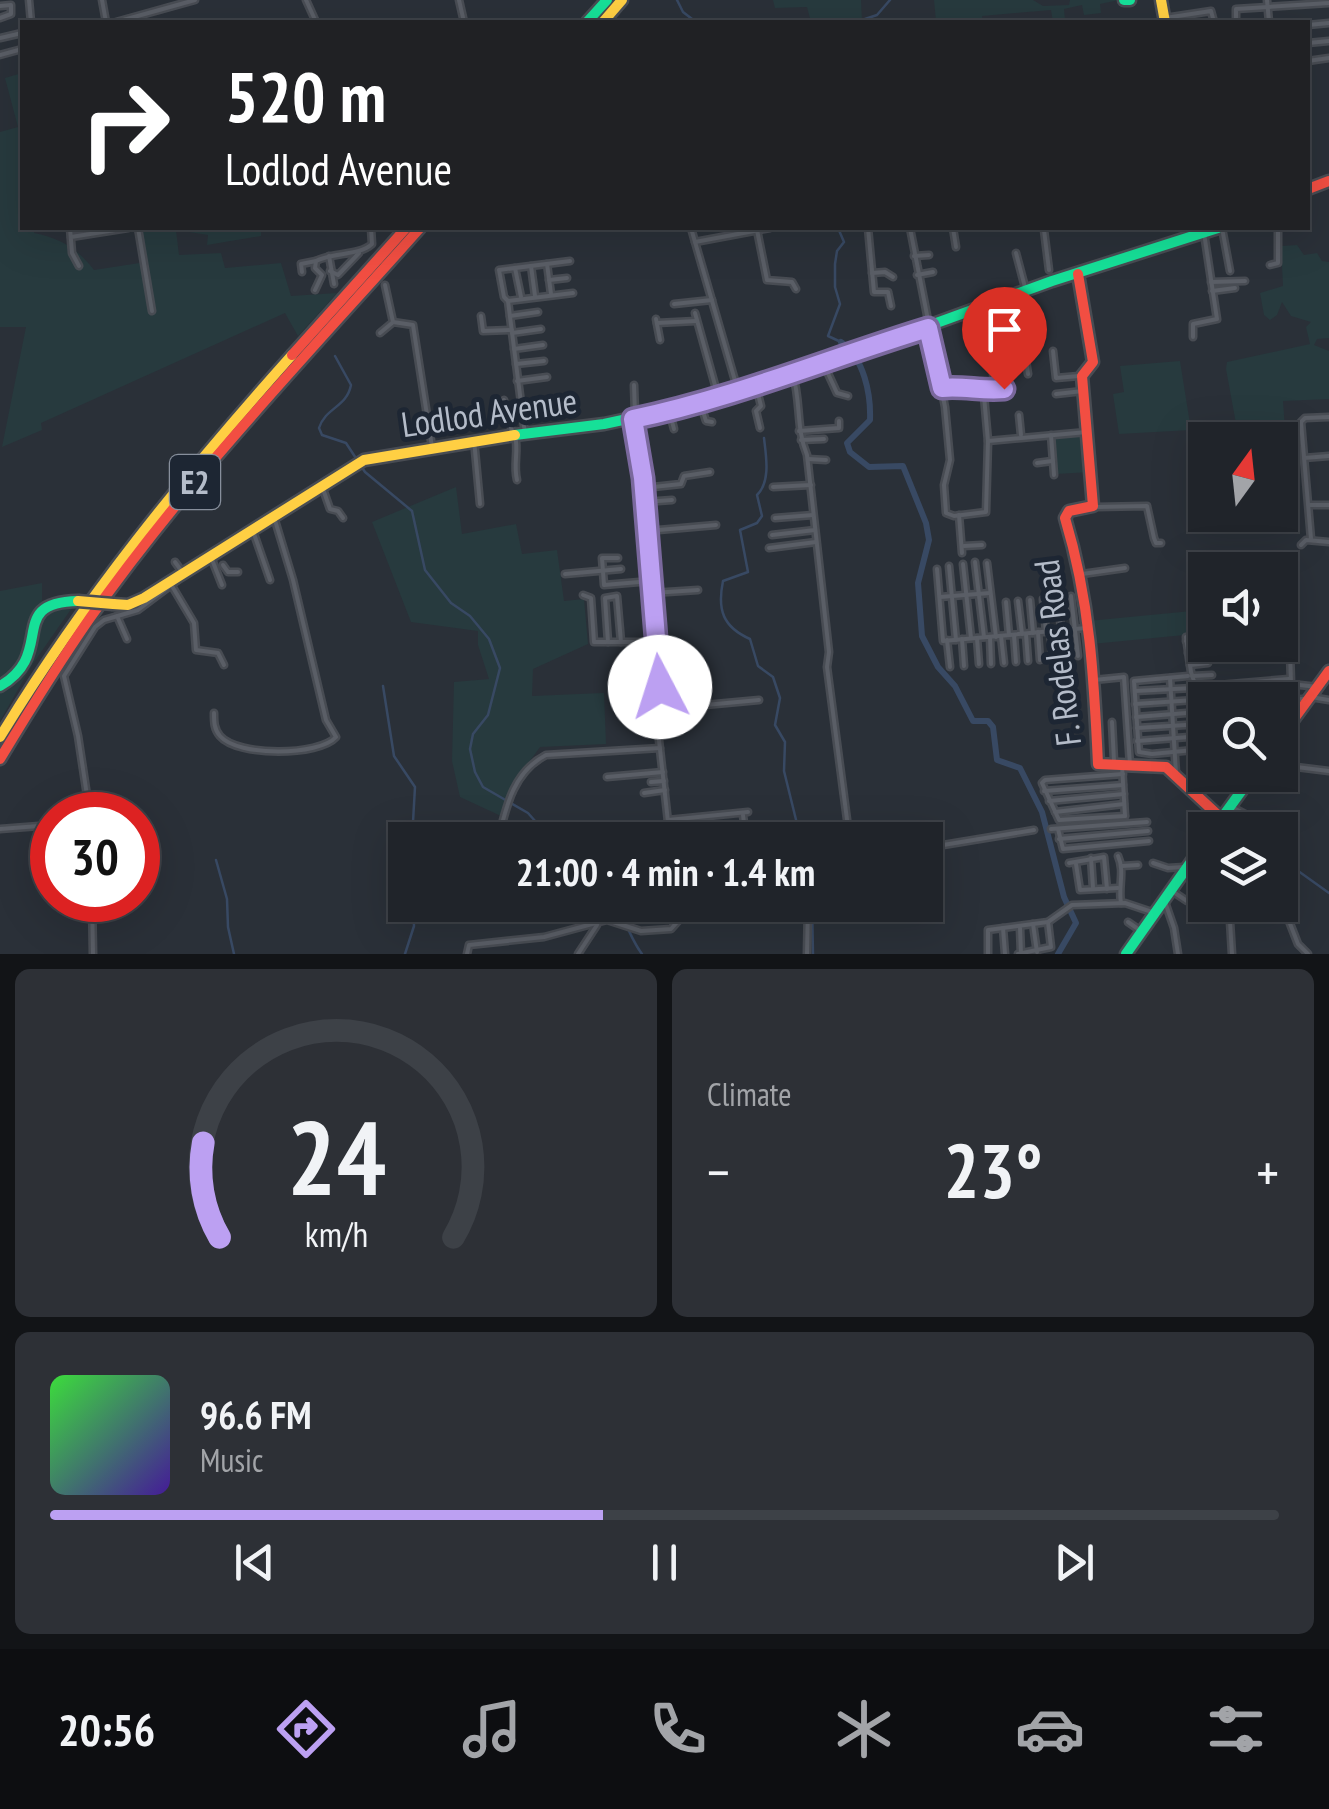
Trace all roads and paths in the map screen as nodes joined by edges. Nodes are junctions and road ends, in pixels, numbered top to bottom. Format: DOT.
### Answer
graph roads {
  1 [pos="195,0"];
  2 [pos="607,0"];
  3 [pos="622,0"];
  4 [pos="1161,0"];
  5 [pos="1326,2"];
  6 [pos="1267,3"];
  7 [pos="0,6"];
  8 [pos="0,18"];
  9 [pos="123,20"];
  10 [pos="590,20"];
  11 [pos="604,20"];
  12 [pos="1165,20"];
  13 [pos="1213,20"];
  14 [pos="1236,20"];
  15 [pos="70,230"];
  16 [pos="115,230"];
  17 [pos="138,230"];
  18 [pos="370,230"];
  19 [pos="404,230"];
  20 [pos="418,230"];
  21 [pos="692,230"];
  22 [pos="758,230"];
  23 [pos="868,230"];
  24 [pos="910,230"];
  25 [pos="953,230"];
  26 [pos="1044,230"];
  27 [pos="1209,230"];
  28 [pos="1212,230"];
  29 [pos="1212,230"];
  30 [pos="1278,230"];
  31 [pos="71,237"];
  32 [pos="695,242"];
  33 [pos="956,247"];
  34 [pos="362,250"];
  35 [pos="1016,252"];
  36 [pos="930,255"];
  37 [pos="329,256"];
  38 [pos="914,256"];
  39 [pos="316,261"];
  40 [pos="570,261"];
  41 [pos="546,264"];
  42 [pos="1270,265"];
  43 [pos="80,266"];
  44 [pos="531,266"];
  45 [pos="515,268"];
  46 [pos="330,271"];
  47 [pos="1230,271"];
  48 [pos="302,272"];
  49 [pos="933,272"];
  50 [pos="872,273"];
  51 [pos="917,274"];
  52 [pos="1078,274"];
  53 [pos="1050,275"];
  54 [pos="892,277"];
  55 [pos="567,278"];
  56 [pos="324,280"];
  57 [pos="549,280"];
  58 [pos="1245,281"];
  59 [pos="1211,282"];
  60 [pos="385,285"];
  61 [pos="1236,288"];
  62 [pos="796,289"];
  63 [pos="315,290"];
  64 [pos="1026,291"];
  65 [pos="1212,292"];
  66 [pos="573,293"];
  67 [pos="535,296"];
  68 [pos="552,296"];
  69 [pos="1006,298"];
  70 [pos="521,299"];
  71 [pos="712,300"];
  72 [pos="508,301"];
  73 [pos="674,304"];
  74 [pos="891,306"];
  75 [pos="1216,310"];
  76 [pos="152,311"];
  77 [pos="1208,311"];
  78 [pos="538,312"];
  79 [pos="695,313"];
  80 [pos="481,316"];
  81 [pos="510,316"];
  82 [pos="696,321"];
  83 [pos="393,322"];
  84 [pos="928,328"];
  85 [pos="541,329"];
  86 [pos="512,332"];
  87 [pos="380,333"];
  88 [pos="1194,337"];
  89 [pos="660,340"];
  90 [pos="543,346"];
  91 [pos="514,349"];
  92 [pos="992,351"];
  93 [pos="1053,352"];
  94 [pos="544,361"];
  95 [pos="824,362"];
  96 [pos="516,364"];
  97 [pos="1028,374"];
  98 [pos="793,375"];
  99 [pos="1082,376"];
  100 [pos="547,377"];
  101 [pos="518,380"];
  102 [pos="634,385"];
  103 [pos="756,386"];
  104 [pos="942,388"];
  105 [pos="1004,389"];
  106 [pos="994,390"];
  107 [pos="738,391"];
  108 [pos="1083,391"];
  109 [pos="982,392"];
  110 [pos="1056,394"];
  111 [pos="718,396"];
  112 [pos="848,396"];
  113 [pos="504,400"];
  114 [pos="700,402"];
  115 [pos="669,410"];
  116 [pos="1019,415"];
  117 [pos="1329,417"];
  118 [pos="635,419"];
  119 [pos="839,421"];
  120 [pos="712,422"];
  121 [pos="760,428"];
  122 [pos="674,429"];
  123 [pos="799,431"];
  124 [pos="1087,432"];
  125 [pos="520,434"];
  126 [pos="1051,435"];
  127 [pos="1022,438"];
  128 [pos="824,439"];
  129 [pos="474,440"];
  130 [pos="801,440"];
  131 [pos="988,441"];
  132 [pos="432,447"];
  133 [pos="1329,456"];
  134 [pos="1304,458"];
  135 [pos="808,459"];
  136 [pos="826,460"];
  137 [pos="1053,461"];
  138 [pos="1037,463"];
  139 [pos="710,472"];
  140 [pos="1054,475"];
  141 [pos="517,480"];
  142 [pos="322,485"];
  143 [pos="811,485"];
  144 [pos="773,487"];
  145 [pos="644,488"];
  146 [pos="672,500"];
  147 [pos="644,502"];
  148 [pos="480,504"];
  149 [pos="1329,505"];
  150 [pos="1093,506"];
  151 [pos="1308,506"];
  152 [pos="814,515"];
  153 [pos="960,515"];
  154 [pos="274,517"];
  155 [pos="344,518"];
  156 [pos="776,518"];
  157 [pos="716,525"];
  158 [pos="646,530"];
  159 [pos="815,530"];
  160 [pos="253,532"];
  161 [pos="772,534"];
  162 [pos="1311,540"];
  163 [pos="816,542"];
  164 [pos="1329,542"];
  165 [pos="982,544"];
  166 [pos="1161,544"];
  167 [pos="1301,544"];
  168 [pos="769,548"];
  169 [pos="218,558"];
  170 [pos="618,558"];
  171 [pos="175,562"];
  172 [pos="975,562"];
  173 [pos="987,562"];
  174 [pos="963,564"];
  175 [pos="949,566"];
  176 [pos="1125,568"];
  177 [pos="621,569"];
  178 [pos="603,570"];
  179 [pos="936,570"];
  180 [pos="238,572"];
  181 [pos="565,574"];
  182 [pos="1082,574"];
  183 [pos="178,578"];
  184 [pos="270,580"];
  185 [pos="651,581"];
  186 [pos="222,585"];
  187 [pos="698,590"];
  188 [pos="652,593"];
  189 [pos="990,593"];
  190 [pos="980,594"];
  191 [pos="583,595"];
  192 [pos="967,595"];
  193 [pos="952,596"];
  194 [pos="1071,596"];
  195 [pos="938,597"];
  196 [pos="1058,598"];
  197 [pos="1043,599"];
  198 [pos="1030,600"];
  199 [pos="1018,601"];
  200 [pos="1006,602"];
  201 [pos="115,610"];
  202 [pos="1088,627"];
  203 [pos="1074,629"];
  204 [pos="1062,630"];
  205 [pos="1048,632"];
  206 [pos="1036,633"];
  207 [pos="1024,634"];
  208 [pos="1012,635"];
  209 [pos="993,637"];
  210 [pos="974,638"];
  211 [pos="127,639"];
  212 [pos="959,639"];
  213 [pos="1188,639"];
  214 [pos="947,640"];
  215 [pos="608,642"];
  216 [pos="621,642"];
  217 [pos="656,642"];
  218 [pos="1188,654"];
  219 [pos="1078,656"];
  220 [pos="1053,658"];
  221 [pos="1066,658"];
  222 [pos="1040,660"];
  223 [pos="1028,661"];
  224 [pos="1016,662"];
  225 [pos="1189,662"];
  226 [pos="1289,662"];
  227 [pos="1208,663"];
  228 [pos="979,664"];
  229 [pos="992,664"];
  230 [pos="1004,664"];
  231 [pos="224,665"];
  232 [pos="1190,665"];
  233 [pos="964,666"];
  234 [pos="950,667"];
  235 [pos="659,670"];
  236 [pos="1329,671"];
  237 [pos="1212,674"];
  238 [pos="1190,676"];
  239 [pos="1170,678"];
  240 [pos="1290,679"];
  241 [pos="1094,680"];
  242 [pos="1193,682"];
  243 [pos="1258,682"];
  244 [pos="0,686"];
  245 [pos="1188,688"];
  246 [pos="1170,690"];
  247 [pos="1134,691"];
  248 [pos="1310,698"];
  249 [pos="1298,699"];
  250 [pos="759,700"];
  251 [pos="1329,700"];
  252 [pos="1188,701"];
  253 [pos="1171,702"];
  254 [pos="1298,702"];
  255 [pos="1135,704"];
  256 [pos="1188,712"];
  257 [pos="214,713"];
  258 [pos="1171,714"];
  259 [pos="1298,714"];
  260 [pos="1136,716"];
  261 [pos="1112,722"];
  262 [pos="1188,725"];
  263 [pos="1172,726"];
  264 [pos="1137,728"];
  265 [pos="0,737"];
  266 [pos="1188,737"];
  267 [pos="1173,738"];
  268 [pos="1138,741"];
  269 [pos="660,748"];
  270 [pos="1188,750"];
  271 [pos="1172,752"];
  272 [pos="0,759"];
  273 [pos="1122,768"];
  274 [pos="1298,768"];
  275 [pos="1329,771"];
  276 [pos="663,772"];
  277 [pos="1173,773"];
  278 [pos="607,776"];
  279 [pos="651,782"];
  280 [pos="664,782"];
  281 [pos="1124,784"];
  282 [pos="665,790"];
  283 [pos="1044,791"];
  284 [pos="87,792"];
  285 [pos="1240,792"];
  286 [pos="644,793"];
  287 [pos="1124,794"];
  288 [pos="1049,801"];
  289 [pos="1124,804"];
  290 [pos="1230,806"];
  291 [pos="1055,812"];
  292 [pos="1208,812"];
  293 [pos="1226,812"];
  294 [pos="1241,812"];
  295 [pos="1125,816"];
  296 [pos="668,820"];
  297 [pos="503,822"];
  298 [pos="745,822"];
  299 [pos="848,822"];
  300 [pos="1147,822"];
  301 [pos="1126,823"];
  302 [pos="30,827"];
  303 [pos="0,829"];
  304 [pos="1034,830"];
  305 [pos="1148,832"];
  306 [pos="1128,833"];
  307 [pos="1059,839"];
  308 [pos="1149,841"];
  309 [pos="1128,842"];
  310 [pos="943,845"];
  311 [pos="1118,856"];
  312 [pos="1090,858"];
  313 [pos="1153,862"];
  314 [pos="1138,865"];
  315 [pos="1122,866"];
  316 [pos="1188,867"];
  317 [pos="1188,868"];
  318 [pos="1107,888"];
  319 [pos="1118,888"];
  320 [pos="1093,889"];
  321 [pos="1172,891"];
  322 [pos="1186,901"];
  323 [pos="1165,902"];
  324 [pos="1121,904"];
  325 [pos="1156,914"];
  326 [pos="92,922"];
  327 [pos="601,922"];
  328 [pos="614,922"];
  329 [pos="678,922"];
  330 [pos="808,922"];
  331 [pos="1048,922"];
  332 [pos="1128,922"];
  333 [pos="1230,922"];
  334 [pos="1289,922"];
  335 [pos="598,923"];
  336 [pos="1034,924"];
  337 [pos="1020,926"];
  338 [pos="1003,928"];
  339 [pos="1143,932"];
  340 [pos="1037,952"];
  341 [pos="1131,952"];
  342 [pos="93,954"];
  343 [pos="467,954"];
  344 [pos="578,954"];
  345 [pos="807,954"];
  346 [pos="988,954"];
  347 [pos="1005,954"];
  348 [pos="1019,954"];
  349 [pos="1178,954"];
  350 [pos="1232,954"];
  351 [pos="1308,954"];
  1 -- 9 [label="street"];
  2 -- 10 [label="main road"];
  3 -- 11 [label="main road"];
  4 -- 12 [label="main road"];
  5 -- 6 [label="street"];
  6 -- 14 [label="street"];
  7 -- 8 [label="street"];
  12 -- 13 [label="street"];
  15 -- 31 [label="street"];
  16 -- 31 [label="street"];
  17 -- 76 [label="street"];
  18 -- 34 [label="street"];
  19 -- 265 [label="main road, E2"];
  20 -- 272 [label="main road, E2"];
  21 -- 32 [label="street"];
  22 -- 32 [label="street"];
  22 -- 62 [label="street"];
  23 -- 50 [label="street"];
  24 -- 38 [label="street"];
  25 -- 33 [label="street"];
  26 -- 53 [label="street"];
  27 -- 52 [label="main road, Lodlod Avenue"];
  28 -- 47 [label="street"];
  29 -- 59 [label="street"];
  30 -- 42 [label="street"];
  31 -- 43 [label="street"];
  32 -- 71 [label="street"];
  34 -- 37 [label="street"];
  34 -- 46 [label="street"];
  35 -- 64 [label="street"];
  36 -- 38 [label="street"];
  37 -- 39 [label="street"];
  37 -- 46 [label="street"];
  38 -- 51 [label="street"];
  39 -- 48 [label="street"];
  39 -- 63 [label="street"];
  40 -- 41 [label="street"];
  41 -- 44 [label="street"];
  41 -- 57 [label="street"];
  44 -- 45 [label="street"];
  44 -- 67 [label="street"];
  45 -- 70 [label="street"];
  45 -- 72 [label="street"];
  46 -- 56 [label="street"];
  49 -- 51 [label="street"];
  50 -- 54 [label="street"];
  50 -- 74 [label="street"];
  51 -- 84 [label="street"];
  52 -- 53 [label="main road, Lodlod Avenue"];
  52 -- 99 [label="main road"];
  53 -- 64 [label="main road, Lodlod Avenue"];
  55 -- 57 [label="street"];
  57 -- 68 [label="street"];
  58 -- 59 [label="street"];
  59 -- 65 [label="street"];
  60 -- 83 [label="street"];
  61 -- 65 [label="street"];
  64 -- 69 [label="main road, Lodlod Avenue"];
  65 -- 75 [label="street"];
  66 -- 68 [label="street"];
  67 -- 68 [label="street"];
  67 -- 70 [label="street"];
  69 -- 84 [label="main road, Lodlod Avenue"];
  69 -- 97 [label="street"];
  70 -- 72 [label="street"];
  71 -- 73 [label="street"];
  71 -- 107 [label="street"];
  72 -- 81 [label="street"];
  75 -- 77 [label="street"];
  75 -- 88 [label="street"];
  78 -- 81 [label="street"];
  79 -- 82 [label="street"];
  80 -- 86 [label="street"];
  81 -- 86 [label="street"];
  82 -- 89 [label="street"];
  82 -- 111 [label="street"];
  83 -- 87 [label="street"];
  83 -- 132 [label="street"];
  84 -- 95 [label="main road, Lodlod Avenue"];
  84 -- 104 [label="street"];
  85 -- 86 [label="street"];
  86 -- 91 [label="street"];
  90 -- 91 [label="street"];
  91 -- 96 [label="street"];
  92 -- 106 [label="street"];
  93 -- 99 [label="street"];
  94 -- 96 [label="street"];
  95 -- 98 [label="main road, Lodlod Avenue"];
  95 -- 112 [label="street"];
  96 -- 101 [label="street"];
  98 -- 103 [label="main road, Lodlod Avenue"];
  98 -- 123 [label="street"];
  99 -- 108 [label="main road"];
  100 -- 101 [label="street"];
  101 -- 125 [label="street"];
  102 -- 118 [label="street"];
  103 -- 107 [label="main road, Lodlod Avenue"];
  103 -- 121 [label="street"];
  104 -- 109 [label="street"];
  104 -- 153 [label="street"];
  105 -- 106 [label="street"];
  106 -- 109 [label="street"];
  107 -- 111 [label="main road, Lodlod Avenue"];
  108 -- 110 [label="street"];
  108 -- 124 [label="main road"];
  109 -- 131 [label="street"];
  111 -- 114 [label="main road, Lodlod Avenue"];
  113 -- 125 [label="street"];
  114 -- 115 [label="main road, Lodlod Avenue"];
  114 -- 120 [label="street"];
  115 -- 118 [label="main road, Lodlod Avenue"];
  115 -- 122 [label="street"];
  116 -- 127 [label="street"];
  117 -- 134 [label="street"];
  118 -- 125 [label="main road, Lodlod Avenue"];
  118 -- 145 [label="street"];
  119 -- 123 [label="street"];
  123 -- 130 [label="street"];
  124 -- 126 [label="street"];
  124 -- 150 [label="main road"];
  125 -- 129 [label="main road, Lodlod Avenue"];
  125 -- 141 [label="street"];
  126 -- 127 [label="street"];
  126 -- 137 [label="street"];
  127 -- 131 [label="street"];
  128 -- 130 [label="street"];
  129 -- 132 [label="main road, Lodlod Avenue"];
  129 -- 148 [label="street"];
  130 -- 135 [label="street"];
  131 -- 153 [label="street"];
  132 -- 142 [label="main road, Lodlod Avenue"];
  133 -- 134 [label="street"];
  134 -- 151 [label="street"];
  135 -- 136 [label="street"];
  135 -- 143 [label="street"];
  137 -- 138 [label="street"];
  137 -- 140 [label="street"];
  139 -- 145 [label="street"];
  142 -- 154 [label="main road, Lodlod Avenue"];
  142 -- 155 [label="street"];
  143 -- 144 [label="street"];
  143 -- 152 [label="street"];
  145 -- 147 [label="street"];
  146 -- 147 [label="street"];
  147 -- 158 [label="street"];
  149 -- 151 [label="street"];
  150 -- 166 [label="street"];
  150 -- 182 [label="main road, F. Rodelas Road"];
  151 -- 162 [label="street"];
  152 -- 156 [label="street"];
  152 -- 159 [label="street"];
  153 -- 165 [label="street"];
  154 -- 160 [label="main road, Lodlod Avenue"];
  154 -- 257 [label="street"];
  157 -- 158 [label="street"];
  158 -- 185 [label="street"];
  159 -- 161 [label="street"];
  159 -- 163 [label="street"];
  160 -- 169 [label="main road, Lodlod Avenue"];
  160 -- 184 [label="street"];
  162 -- 164 [label="street"];
  162 -- 167 [label="street"];
  163 -- 168 [label="street"];
  163 -- 299 [label="street"];
  169 -- 180 [label="street"];
  169 -- 183 [label="main road, Lodlod Avenue"];
  169 -- 186 [label="street"];
  170 -- 178 [label="street"];
  171 -- 183 [label="street"];
  172 -- 190 [label="street"];
  173 -- 189 [label="street"];
  174 -- 192 [label="street"];
  175 -- 193 [label="street"];
  176 -- 182 [label="street"];
  177 -- 178 [label="street"];
  178 -- 181 [label="street"];
  178 -- 185 [label="street"];
  179 -- 195 [label="street"];
  182 -- 202 [label="main road, F. Rodelas Road"];
  183 -- 201 [label="main road, Lodlod Avenue"];
  183 -- 231 [label="street"];
  185 -- 188 [label="street"];
  187 -- 188 [label="street"];
  188 -- 217 [label="street"];
  189 -- 190 [label="street"];
  189 -- 209 [label="street"];
  190 -- 192 [label="street"];
  190 -- 209 [label="street"];
  191 -- 215 [label="street"];
  192 -- 193 [label="street"];
  192 -- 210 [label="street"];
  193 -- 195 [label="street"];
  193 -- 212 [label="street"];
  194 -- 203 [label="street"];
  195 -- 214 [label="street"];
  196 -- 204 [label="street"];
  197 -- 205 [label="street"];
  198 -- 206 [label="street"];
  199 -- 207 [label="street"];
  200 -- 208 [label="street"];
  201 -- 211 [label="street"];
  201 -- 244 [label="main road, Lodlod Avenue, bridge"];
  201 -- 284 [label="street"];
  202 -- 203 [label="street"];
  202 -- 241 [label="main road, F. Rodelas Road"];
  203 -- 204 [label="street"];
  203 -- 219 [label="street"];
  204 -- 205 [label="street"];
  204 -- 221 [label="street"];
  205 -- 206 [label="street"];
  205 -- 220 [label="street"];
  206 -- 207 [label="street"];
  206 -- 222 [label="street"];
  207 -- 208 [label="street"];
  207 -- 223 [label="street"];
  208 -- 209 [label="street"];
  208 -- 224 [label="street"];
  209 -- 210 [label="street"];
  209 -- 229 [label="street"];
  209 -- 230 [label="street"];
  210 -- 212 [label="street"];
  210 -- 228 [label="street"];
  212 -- 214 [label="street"];
  212 -- 233 [label="street"];
  213 -- 218 [label="street"];
  214 -- 234 [label="street"];
  215 -- 216 [label="street"];
  215 -- 216 [label="street"];
  216 -- 217 [label="street"];
  217 -- 235 [label="street"];
  225 -- 232 [label="street"];
  226 -- 240 [label="street"];
  227 -- 232 [label="street"];
  232 -- 238 [label="street"];
  235 -- 250 [label="street"];
  235 -- 269 [label="street"];
  236 -- 248 [label="main road"];
  237 -- 238 [label="street"];
  238 -- 239 [label="street"];
  238 -- 242 [label="street"];
  239 -- 246 [label="street"];
  239 -- 247 [label="street"];
  240 -- 243 [label="street"];
  240 -- 248 [label="street"];
  241 -- 273 [label="main road, F. Rodelas Road"];
  241 -- 273 [label="street"];
  245 -- 246 [label="street"];
  246 -- 247 [label="street"];
  246 -- 253 [label="street"];
  247 -- 255 [label="street"];
  248 -- 249 [label="street"];
  248 -- 251 [label="street"];
  248 -- 254 [label="street"];
  248 -- 259 [label="main road"];
  252 -- 253 [label="street"];
  253 -- 255 [label="street"];
  253 -- 258 [label="street"];
  255 -- 260 [label="street"];
  256 -- 258 [label="street"];
  258 -- 260 [label="street"];
  258 -- 263 [label="street"];
  260 -- 264 [label="street"];
  261 -- 273 [label="street"];
  262 -- 263 [label="street"];
  263 -- 264 [label="street"];
  263 -- 267 [label="street"];
  264 -- 268 [label="street"];
  266 -- 267 [label="street"];
  267 -- 268 [label="street"];
  267 -- 271 [label="street"];
  268 -- 271 [label="street"];
  269 -- 276 [label="street"];
  269 -- 297 [label="street"];
  270 -- 271 [label="street"];
  271 -- 277 [label="street"];
  273 -- 277 [label="main road, F. Rodelas Road"];
  273 -- 281 [label="street"];
  273 -- 283 [label="street"];
  274 -- 275 [label="street"];
  276 -- 278 [label="street"];
  276 -- 280 [label="street"];
  277 -- 292 [label="main road"];
  279 -- 280 [label="street"];
  280 -- 282 [label="street"];
  281 -- 283 [label="street"];
  281 -- 287 [label="street"];
  282 -- 286 [label="street"];
  282 -- 296 [label="street"];
  283 -- 288 [label="street"];
  285 -- 290 [label="main road"];
  287 -- 288 [label="street"];
  287 -- 289 [label="street"];
  288 -- 291 [label="street"];
  289 -- 291 [label="street"];
  289 -- 295 [label="street"];
  290 -- 293 [label="main road"];
  290 -- 294 [label="street"];
  291 -- 295 [label="street"];
  295 -- 301 [label="street"];
  296 -- 298 [label="street"];
  300 -- 301 [label="street"];
  301 -- 306 [label="street"];
  301 -- 307 [label="street"];
  302 -- 303 [label="street"];
  304 -- 310 [label="street"];
  305 -- 306 [label="street"];
  306 -- 307 [label="street"];
  306 -- 309 [label="street"];
  307 -- 309 [label="street"];
  308 -- 309 [label="street"];
  311 -- 315 [label="street"];
  312 -- 318 [label="street"];
  312 -- 320 [label="street"];
  312 -- 320 [label="street"];
  313 -- 316 [label="street"];
  314 -- 315 [label="street"];
  315 -- 319 [label="street"];
  317 -- 321 [label="main road"];
  318 -- 319 [label="street"];
  318 -- 320 [label="street"];
  319 -- 324 [label="street"];
  321 -- 322 [label="street"];
  321 -- 323 [label="main road"];
  323 -- 325 [label="main road"];
  323 -- 349 [label="street"];
  324 -- 325 [label="street"];
  324 -- 331 [label="street"];
  325 -- 339 [label="main road"];
  326 -- 342 [label="street"];
  327 -- 335 [label="street"];
  328 -- 329 [label="street"];
  330 -- 345 [label="street"];
  331 -- 336 [label="street"];
  331 -- 340 [label="street"];
  332 -- 339 [label="street"];
  333 -- 350 [label="street"];
  334 -- 351 [label="street"];
  335 -- 343 [label="street"];
  335 -- 344 [label="street"];
  336 -- 337 [label="street"];
  336 -- 340 [label="street"];
  337 -- 338 [label="street"];
  337 -- 348 [label="street"];
  338 -- 346 [label="street"];
  338 -- 347 [label="street"];
  339 -- 341 [label="main road"];
  340 -- 348 [label="street"];
}
